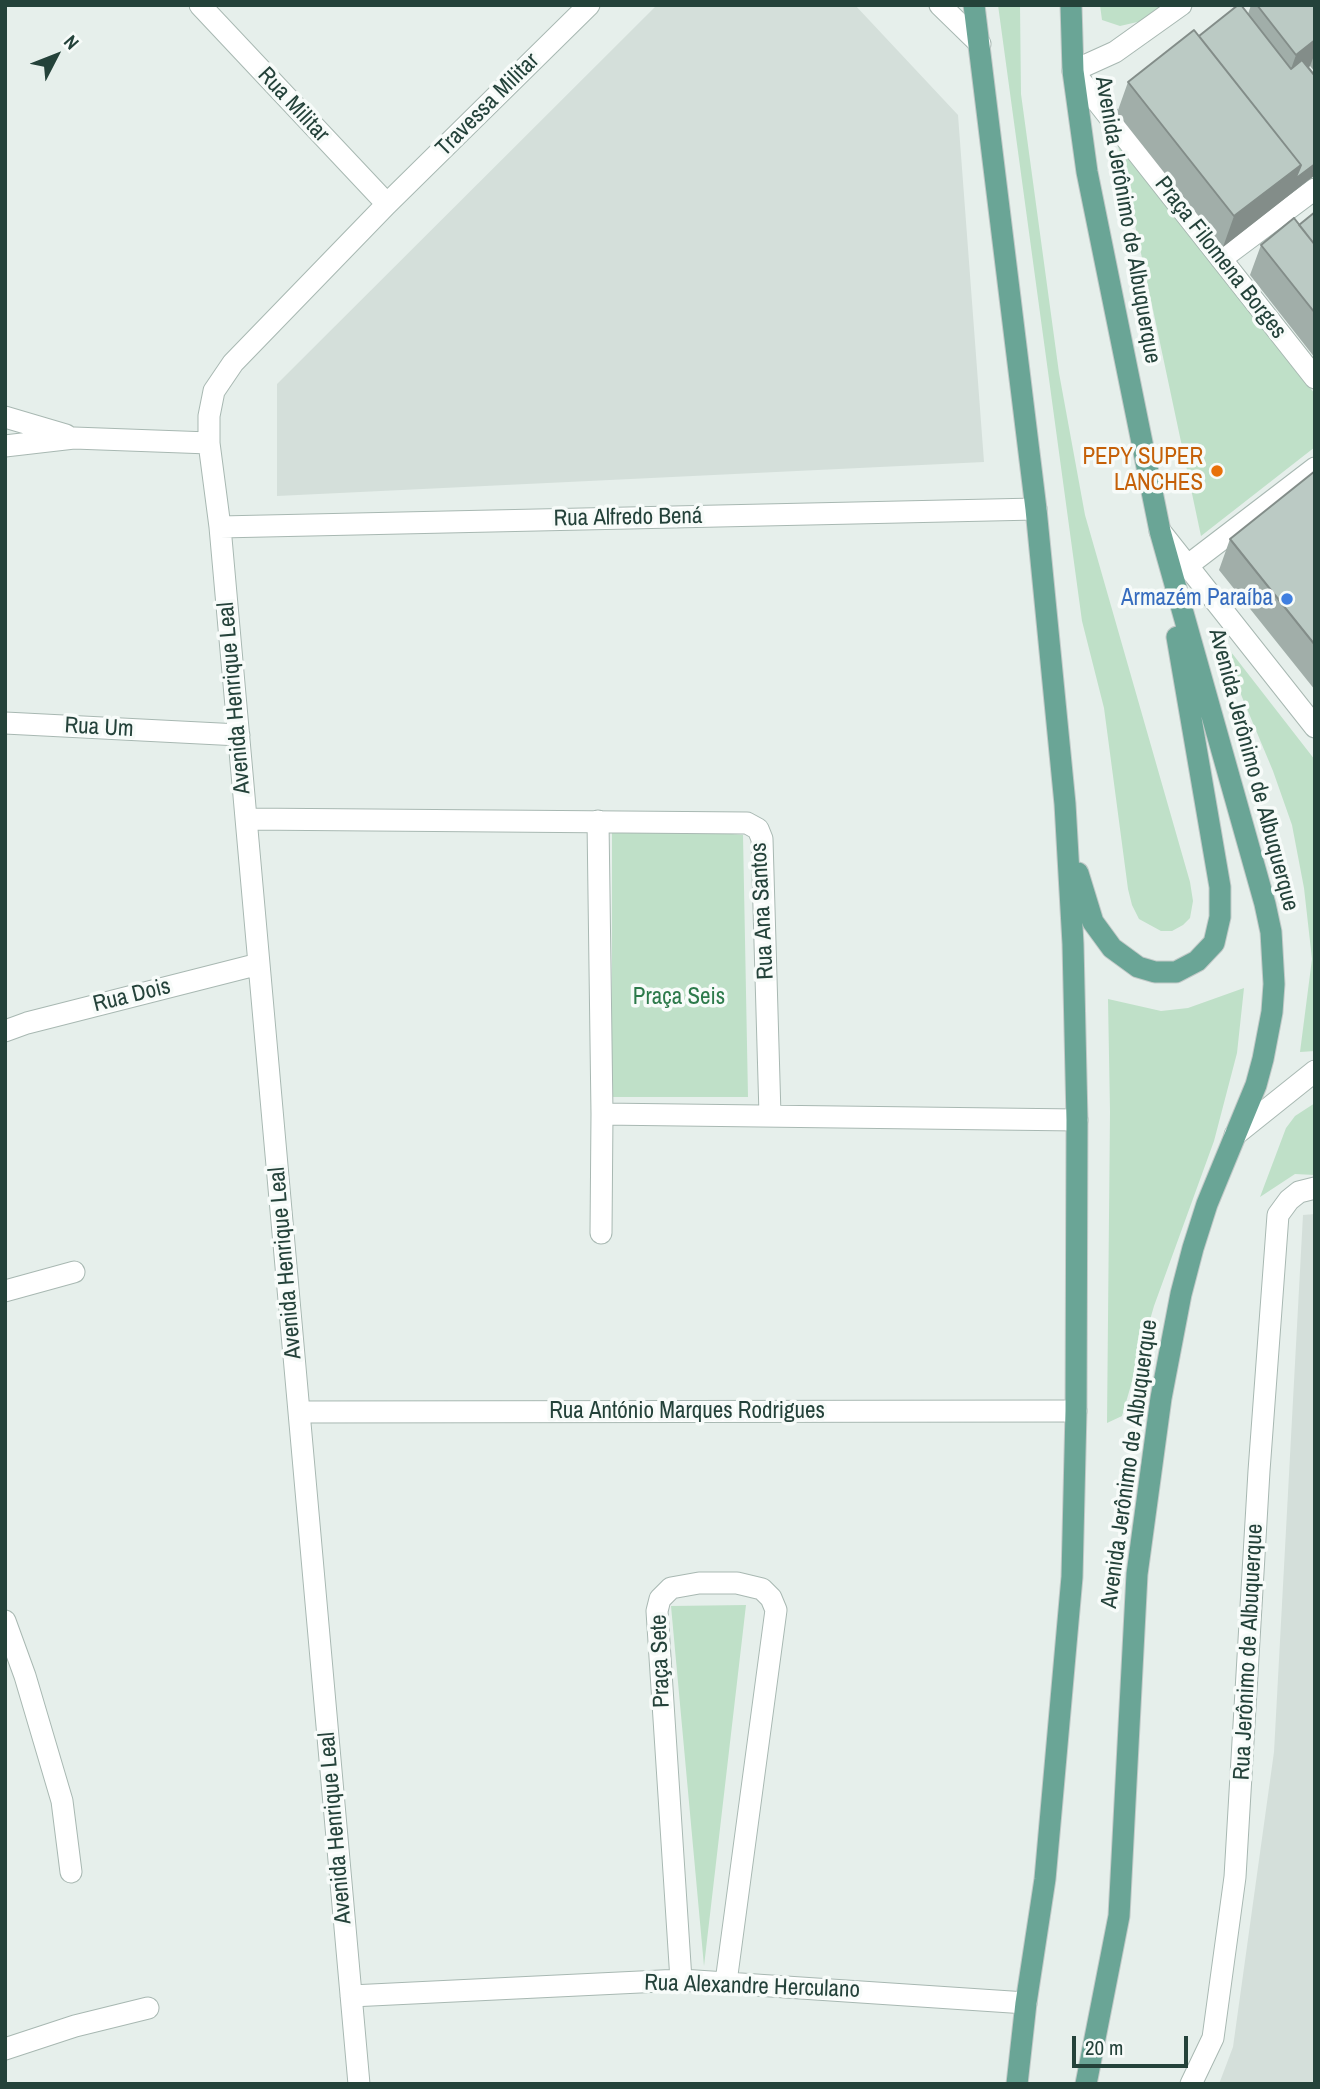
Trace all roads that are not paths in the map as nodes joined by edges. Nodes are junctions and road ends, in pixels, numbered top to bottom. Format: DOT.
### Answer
graph roads {
  1 [pos="200,5"];
  2 [pos="589,5"];
  3 [pos="940,5"];
  4 [pos="974,5"];
  5 [pos="1070,5"];
  6 [pos="1181,5"];
  7 [pos="980,44"];
  8 [pos="1073,71"];
  9 [pos="1315,190"];
  10 [pos="387,204"];
  11 [pos="1221,259"];
  12 [pos="1315,378"];
  13 [pos="5,417"];
  14 [pos="74,438"];
  15 [pos="209,443"];
  16 [pos="5,446"];
  17 [pos="1315,467"];
  18 [pos="1036,509"];
  19 [pos="220,527"];
  20 [pos="1160,531"];
  21 [pos="1187,566"];
  22 [pos="5,723"];
  23 [pos="1315,727"];
  24 [pos="239,735"];
  25 [pos="1065,804"];
  26 [pos="246,818"];
  27 [pos="598,821"];
  28 [pos="259,964"];
  29 [pos="5,1031"];
  30 [pos="1315,1071"];
  31 [pos="602,1114"];
  32 [pos="770,1115"];
  33 [pos="1077,1120"];
  34 [pos="1235,1135"];
  35 [pos="1315,1188"];
  36 [pos="601,1233"];
  37 [pos="75,1272"];
  38 [pos="5,1291"];
  39 [pos="1076,1411"];
  40 [pos="299,1412"];
  41 [pos="5,1621"];
  42 [pos="71,1872"];
  43 [pos="681,1980"];
  44 [pos="726,1982"];
  45 [pos="351,1996"];
  46 [pos="1026,2003"];
  47 [pos="148,2008"];
  48 [pos="5,2049"];
  49 [pos="359,2084"];
  50 [pos="1017,2084"];
  51 [pos="1086,2084"];
  52 [pos="1191,2084"];
  1 -- 10 [label="street, Rua Militar"];
  2 -- 10 [label="street, Travessa Militar"];
  3 -- 7 [label="street"];
  4 -- 7 [label="main road, Avenida Jerônimo de Albuquerque"];
  5 -- 8 [label="main road, Avenida Jerônimo de Albuquerque"];
  6 -- 8 [label="street"];
  7 -- 18 [label="main road, Avenida Jerônimo de Albuquerque"];
  8 -- 11 [label="street, Praça Filomena Borges"];
  8 -- 20 [label="main road, Avenida Jerônimo de Albuquerque"];
  9 -- 11 [label="street"];
  10 -- 15 [label="street, Avenida Henrique Leal"];
  11 -- 12 [label="street, Praça Filomena Borges"];
  13 -- 14 [label="street"];
  14 -- 15 [label="street"];
  14 -- 16 [label="street"];
  15 -- 19 [label="street, Avenida Henrique Leal"];
  17 -- 21 [label="street"];
  18 -- 19 [label="street, Rua Alfredo Bená"];
  18 -- 25 [label="main road, Avenida Jerônimo de Albuquerque"];
  19 -- 24 [label="street, Avenida Henrique Leal"];
  20 -- 21 [label="street"];
  20 -- 25 [label="main road"];
  20 -- 34 [label="main road, Avenida Jerônimo de Albuquerque"];
  21 -- 23 [label="street"];
  22 -- 24 [label="street, Rua Um"];
  24 -- 26 [label="street, Avenida Henrique Leal"];
  25 -- 33 [label="main road, Avenida Jerônimo de Albuquerque"];
  26 -- 27 [label="street, Rua Ana Santos"];
  26 -- 28 [label="street, Avenida Henrique Leal"];
  27 -- 31 [label="street"];
  27 -- 32 [label="street, Rua Ana Santos"];
  28 -- 29 [label="street, Rua Dois"];
  28 -- 40 [label="street, Avenida Henrique Leal"];
  30 -- 34 [label="street"];
  31 -- 32 [label="street"];
  31 -- 36 [label="street"];
  32 -- 33 [label="street"];
  33 -- 39 [label="main road, Avenida Jerônimo de Albuquerque"];
  34 -- 51 [label="main road, Avenida Jerônimo de Albuquerque"];
  35 -- 52 [label="street, Rua Jerônimo de Albuquerque"];
  37 -- 38 [label="street"];
  39 -- 40 [label="street, Rua António Marques Rodrigues"];
  39 -- 46 [label="main road, Avenida Jerônimo de Albuquerque"];
  40 -- 45 [label="street, Avenida Henrique Leal"];
  41 -- 42 [label="street"];
  43 -- 44 [label="street, Rua Alexandre Herculano"];
  43 -- 44 [label="street, Praça Sete"];
  43 -- 45 [label="street, Rua Alexandre Herculano"];
  44 -- 46 [label="street, Rua Alexandre Herculano"];
  45 -- 49 [label="street, Avenida Henrique Leal"];
  46 -- 50 [label="main road, Avenida Jerônimo de Albuquerque"];
  47 -- 48 [label="street"];
}
